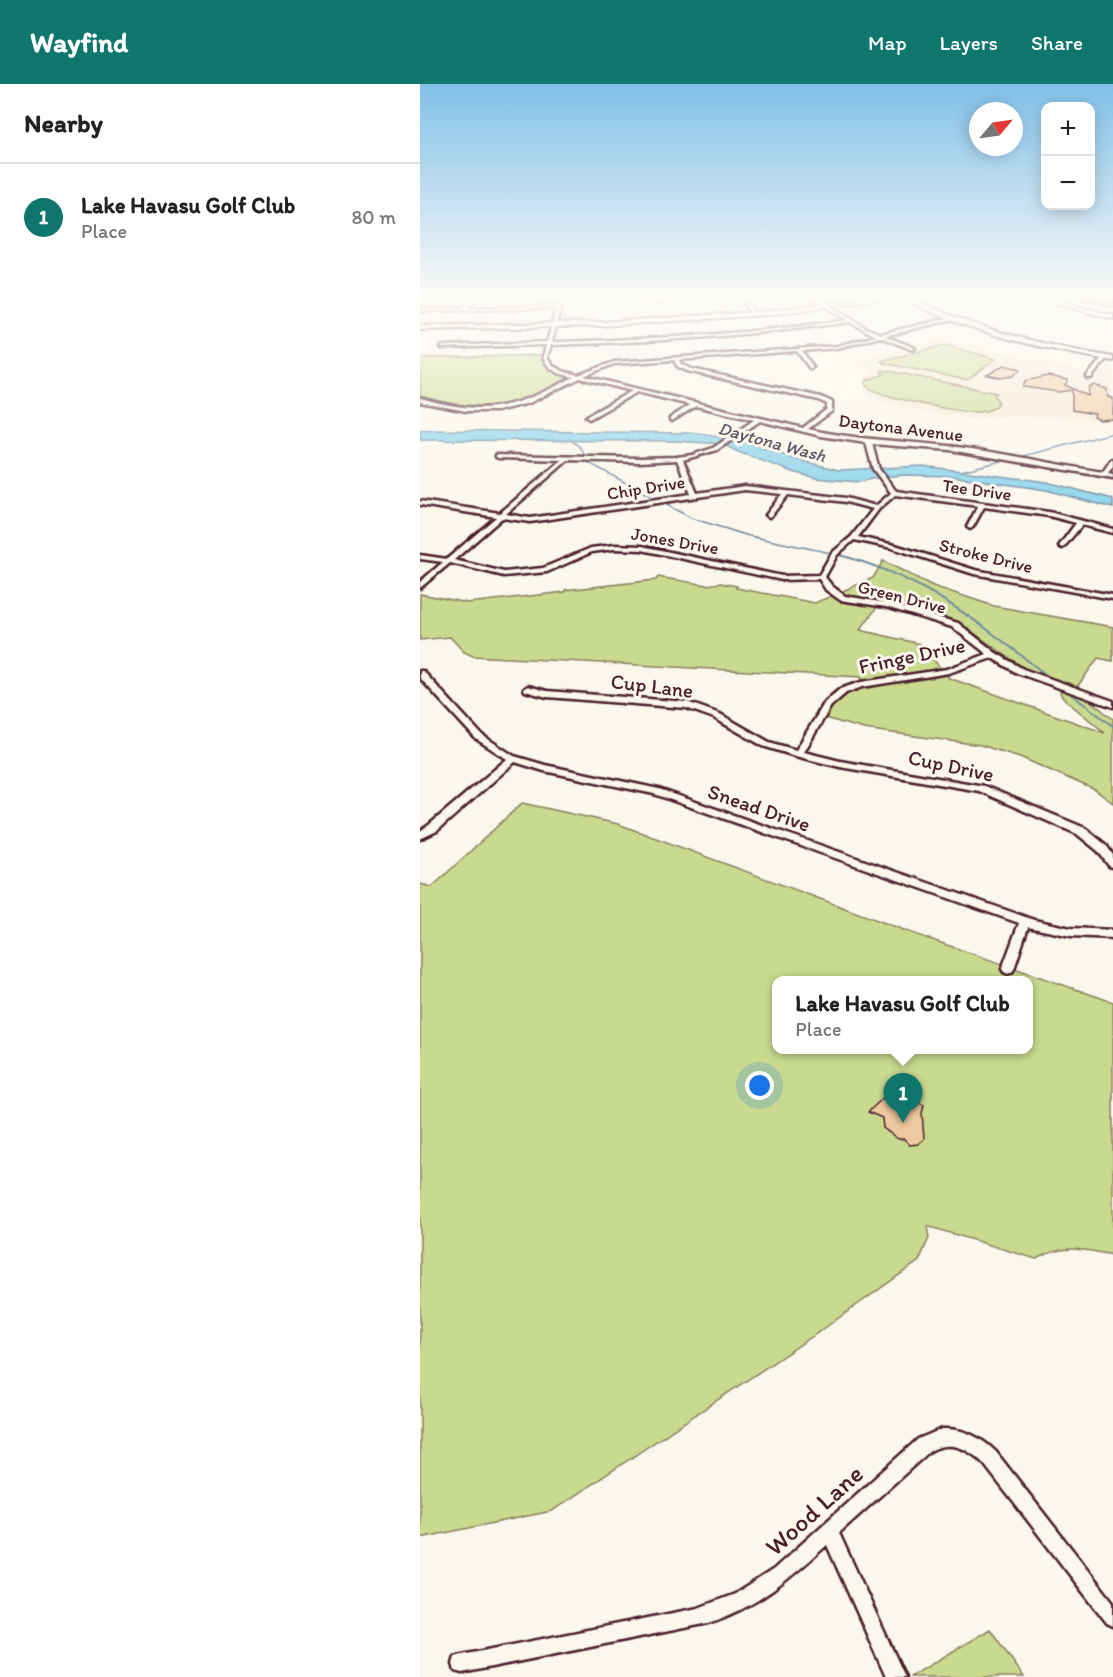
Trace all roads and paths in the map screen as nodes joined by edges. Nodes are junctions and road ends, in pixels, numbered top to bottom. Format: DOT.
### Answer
graph roads {
  1 [pos="559,370"];
  2 [pos="597,370"];
  3 [pos="693,370"];
  4 [pos="1094,370"];
  5 [pos="1089,376"];
  6 [pos="581,377"];
  7 [pos="637,390"];
  8 [pos="420,400"];
  9 [pos="695,404"];
  10 [pos="589,417"];
  11 [pos="672,419"];
  12 [pos="759,419"];
  13 [pos="804,430"];
  14 [pos="869,442"];
  15 [pos="498,456"];
  16 [pos="567,458"];
  17 [pos="679,458"];
  18 [pos="1113,461"];
  19 [pos="1105,474"];
  20 [pos="1113,476"];
  21 [pos="786,493"];
  22 [pos="894,493"];
  23 [pos="695,495"];
  24 [pos="420,503"];
  25 [pos="981,506"];
  26 [pos="877,508"];
  27 [pos="769,515"];
  28 [pos="499,517"];
  29 [pos="1080,523"];
  30 [pos="970,527"];
  31 [pos="1113,531"];
  32 [pos="853,538"];
  33 [pos="1062,546"];
  34 [pos="420,557"];
  35 [pos="450,561"];
  36 [pos="821,576"];
  37 [pos="420,586"];
  38 [pos="1113,597"];
  39 [pos="993,655"];
  40 [pos="420,673"];
  41 [pos="528,689"];
  42 [pos="1113,704"];
  43 [pos="798,754"];
  44 [pos="513,759"];
  45 [pos="420,835"];
  46 [pos="1113,863"];
  47 [pos="1025,921"];
  48 [pos="1113,934"];
  49 [pos="1008,969"];
  50 [pos="829,1530"];
  51 [pos="1113,1617"];
  52 [pos="462,1664"];
  53 [pos="896,1677"];
  1 -- 6 [label="street, Daytona Avenue"];
  2 -- 6 [label="street"];
  3 -- 13 [label="street"];
  4 -- 5 [label="street"];
  6 -- 7 [label="street, Daytona Avenue"];
  6 -- 8 [label="street"];
  7 -- 9 [label="street, Daytona Avenue"];
  7 -- 10 [label="street"];
  9 -- 11 [label="street"];
  9 -- 12 [label="street, Daytona Avenue"];
  12 -- 13 [label="street, Daytona Avenue"];
  12 -- 17 [label="street"];
  13 -- 14 [label="street, Daytona Avenue"];
  14 -- 19 [label="street, Daytona Avenue"];
  14 -- 22 [label="street"];
  15 -- 16 [label="street"];
  16 -- 17 [label="street"];
  16 -- 28 [label="street"];
  17 -- 23 [label="street"];
  18 -- 19 [label="street"];
  19 -- 20 [label="street, Daytona Avenue"];
  21 -- 23 [label="street, Chip Drive"];
  21 -- 26 [label="street, Chip Drive"];
  21 -- 27 [label="street"];
  22 -- 25 [label="street, Tee Drive"];
  22 -- 26 [label="street"];
  23 -- 28 [label="street, Chip Drive"];
  24 -- 28 [label="street, Chip Drive"];
  25 -- 29 [label="street, Tee Drive"];
  25 -- 30 [label="street"];
  26 -- 32 [label="street"];
  28 -- 35 [label="street"];
  29 -- 31 [label="street, Tee Drive"];
  29 -- 33 [label="street"];
  32 -- 36 [label="street"];
  32 -- 38 [label="street, Stroke Drive"];
  34 -- 35 [label="street, Jones Drive"];
  35 -- 36 [label="street, Jones Drive"];
  35 -- 37 [label="street"];
  36 -- 39 [label="street, Green Drive"];
  39 -- 42 [label="street, Green Drive"];
  39 -- 43 [label="street, Fringe Drive"];
  40 -- 44 [label="street, Snead Drive"];
  41 -- 43 [label="street, Cup Lane"];
  43 -- 46 [label="street, Cup Drive"];
  44 -- 45 [label="street"];
  44 -- 47 [label="street, Snead Drive"];
  47 -- 48 [label="street, Snead Drive"];
  47 -- 49 [label="street"];
  50 -- 51 [label="street, Wood Lane"];
  50 -- 52 [label="street, Wood Lane"];
  50 -- 53 [label="street"];
}
